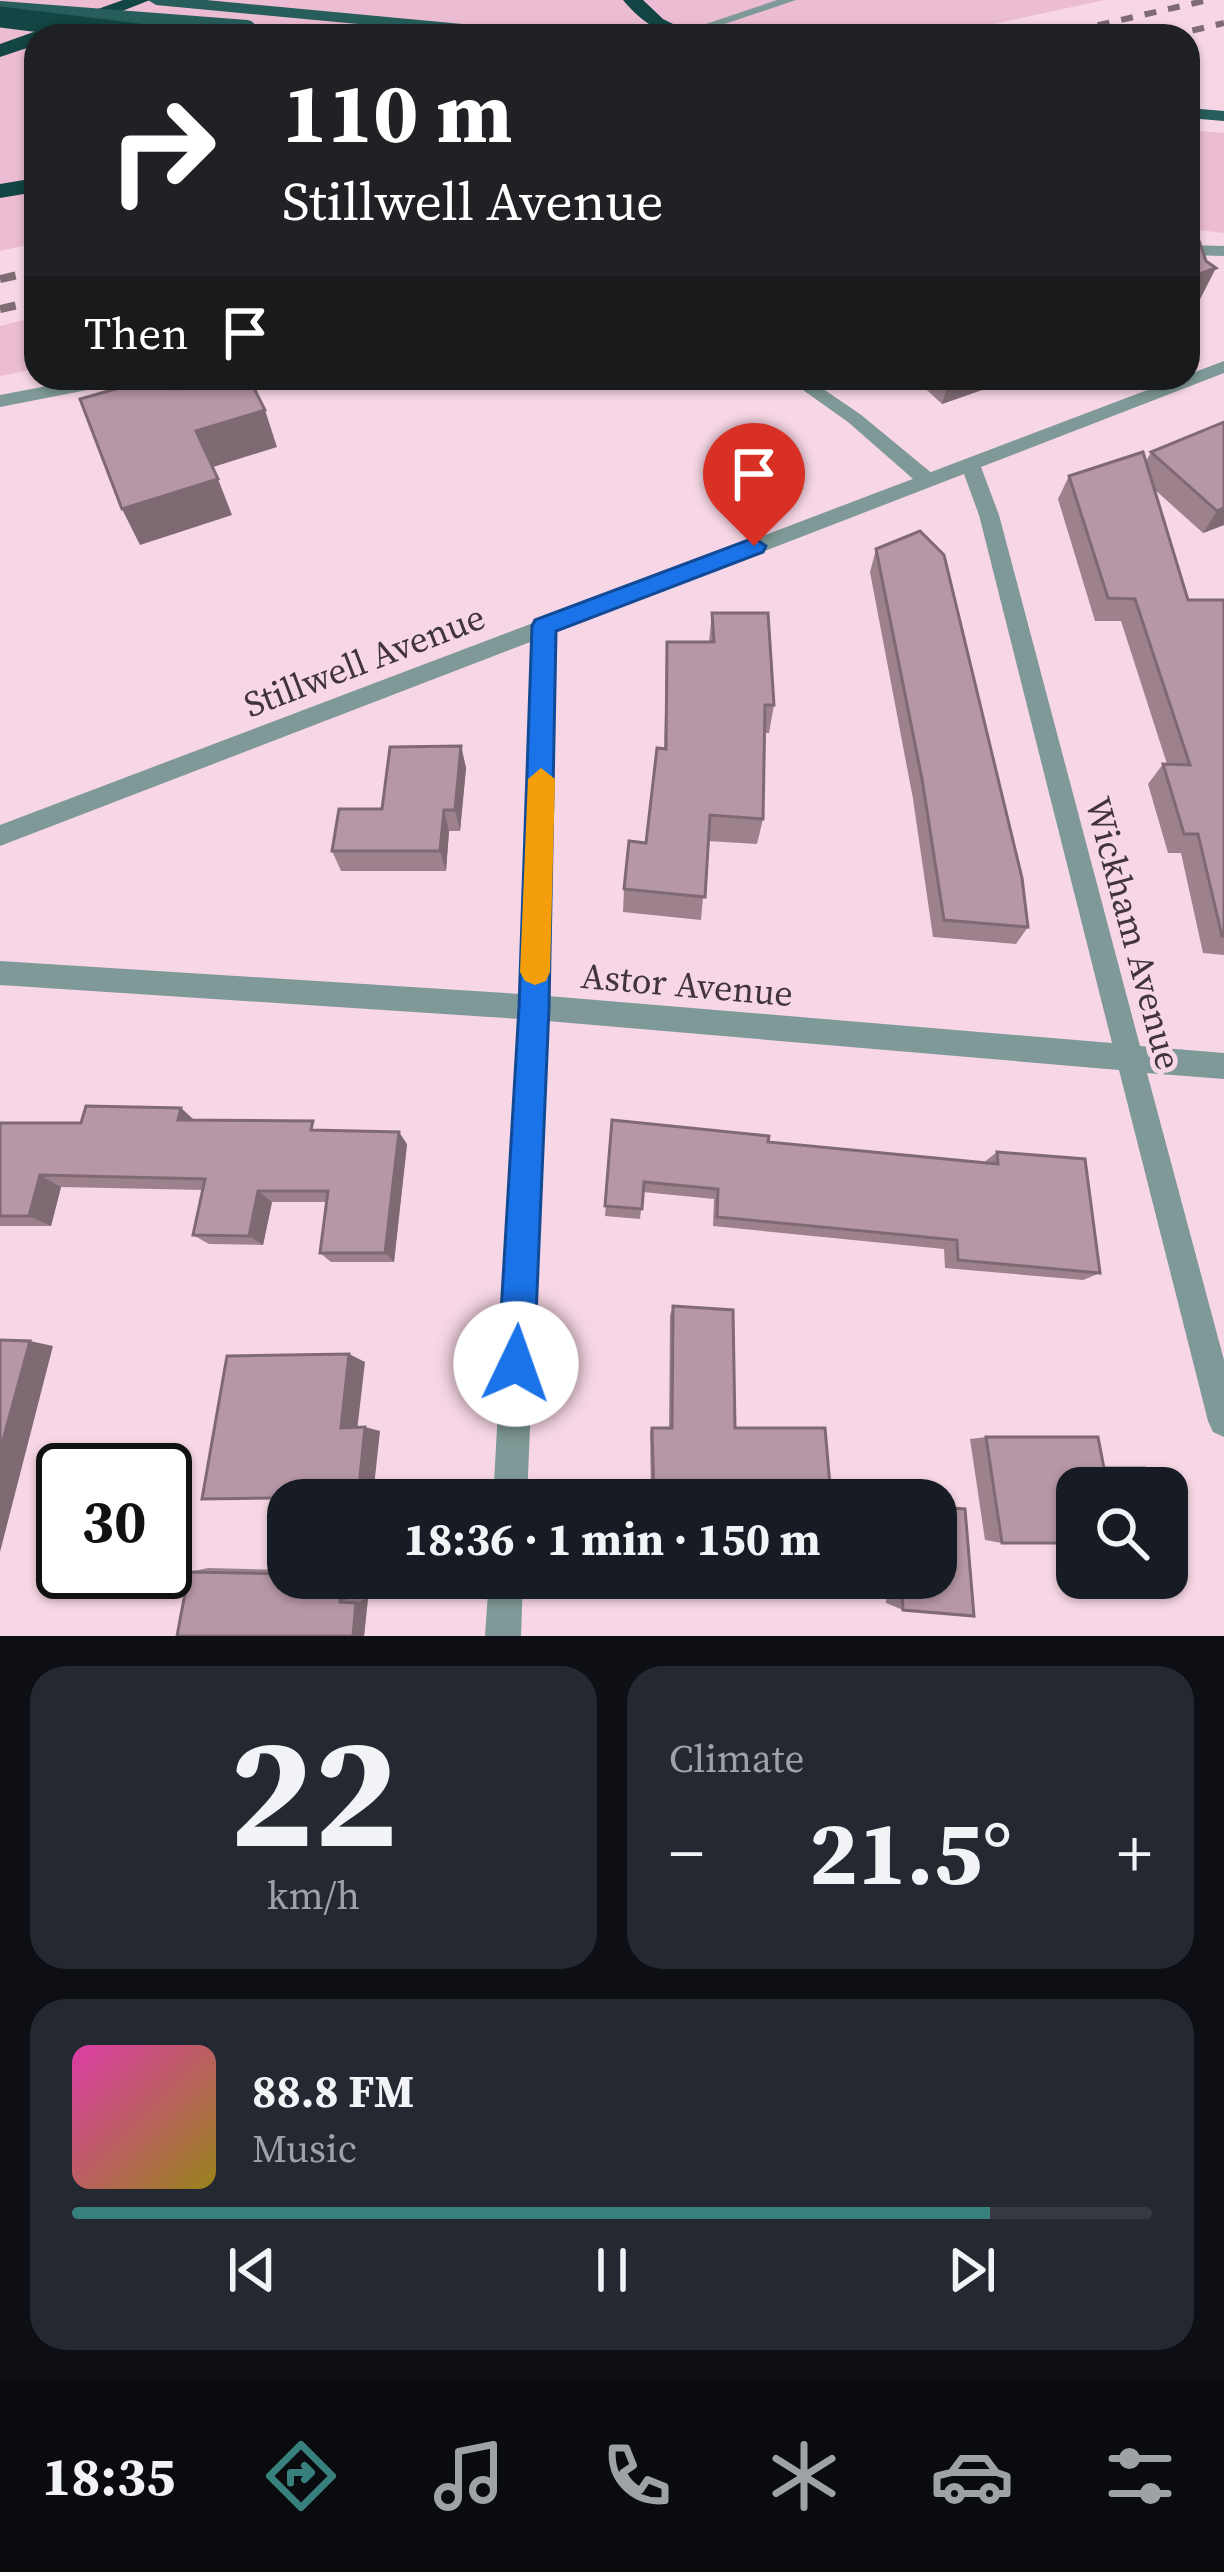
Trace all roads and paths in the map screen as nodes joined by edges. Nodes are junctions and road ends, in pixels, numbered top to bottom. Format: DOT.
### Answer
graph roads {
  1 [pos="75,0"];
  2 [pos="141,0"];
  3 [pos="156,0"];
  4 [pos="632,0"];
  5 [pos="790,0"];
  6 [pos="0,18"];
  7 [pos="51,24"];
  8 [pos="75,24"];
  9 [pos="135,24"];
  10 [pos="417,24"];
  11 [pos="658,24"];
  12 [pos="717,24"];
  13 [pos="56,390"];
  14 [pos="813,390"];
  15 [pos="1163,390"];
  16 [pos="0,401"];
  17 [pos="970,463"];
  18 [pos="927,480"];
  19 [pos="544,626"];
  20 [pos="0,836"];
  21 [pos="0,974"];
  22 [pos="534,1007"];
  23 [pos="1129,1058"];
  24 [pos="1224,1066"];
  25 [pos="1224,1421"];
  26 [pos="511,1479"];
  27 [pos="505,1599"];
  28 [pos="503,1636"];
  1 -- 6 [label="highway"];
  2 -- 8 [label="highway"];
  3 -- 10 [label="main road"];
  4 -- 11 [label="highway"];
  5 -- 12 [label="street"];
  6 -- 7 [label="highway, bridge"];
  6 -- 9 [label="main road, bridge"];
  13 -- 16 [label="street"];
  14 -- 18 [label="street"];
  15 -- 17 [label="street, Stillwell Avenue"];
  17 -- 18 [label="street, Stillwell Avenue"];
  17 -- 23 [label="street, Wickham Avenue"];
  18 -- 19 [label="street, Stillwell Avenue"];
  19 -- 20 [label="street, Stillwell Avenue"];
  19 -- 22 [label="street"];
  21 -- 22 [label="street, Astor Avenue"];
  22 -- 23 [label="street, Astor Avenue"];
  22 -- 26 [label="street"];
  23 -- 24 [label="street, Astor Avenue"];
  23 -- 25 [label="street, Wickham Avenue"];
  27 -- 28 [label="street"];
}
